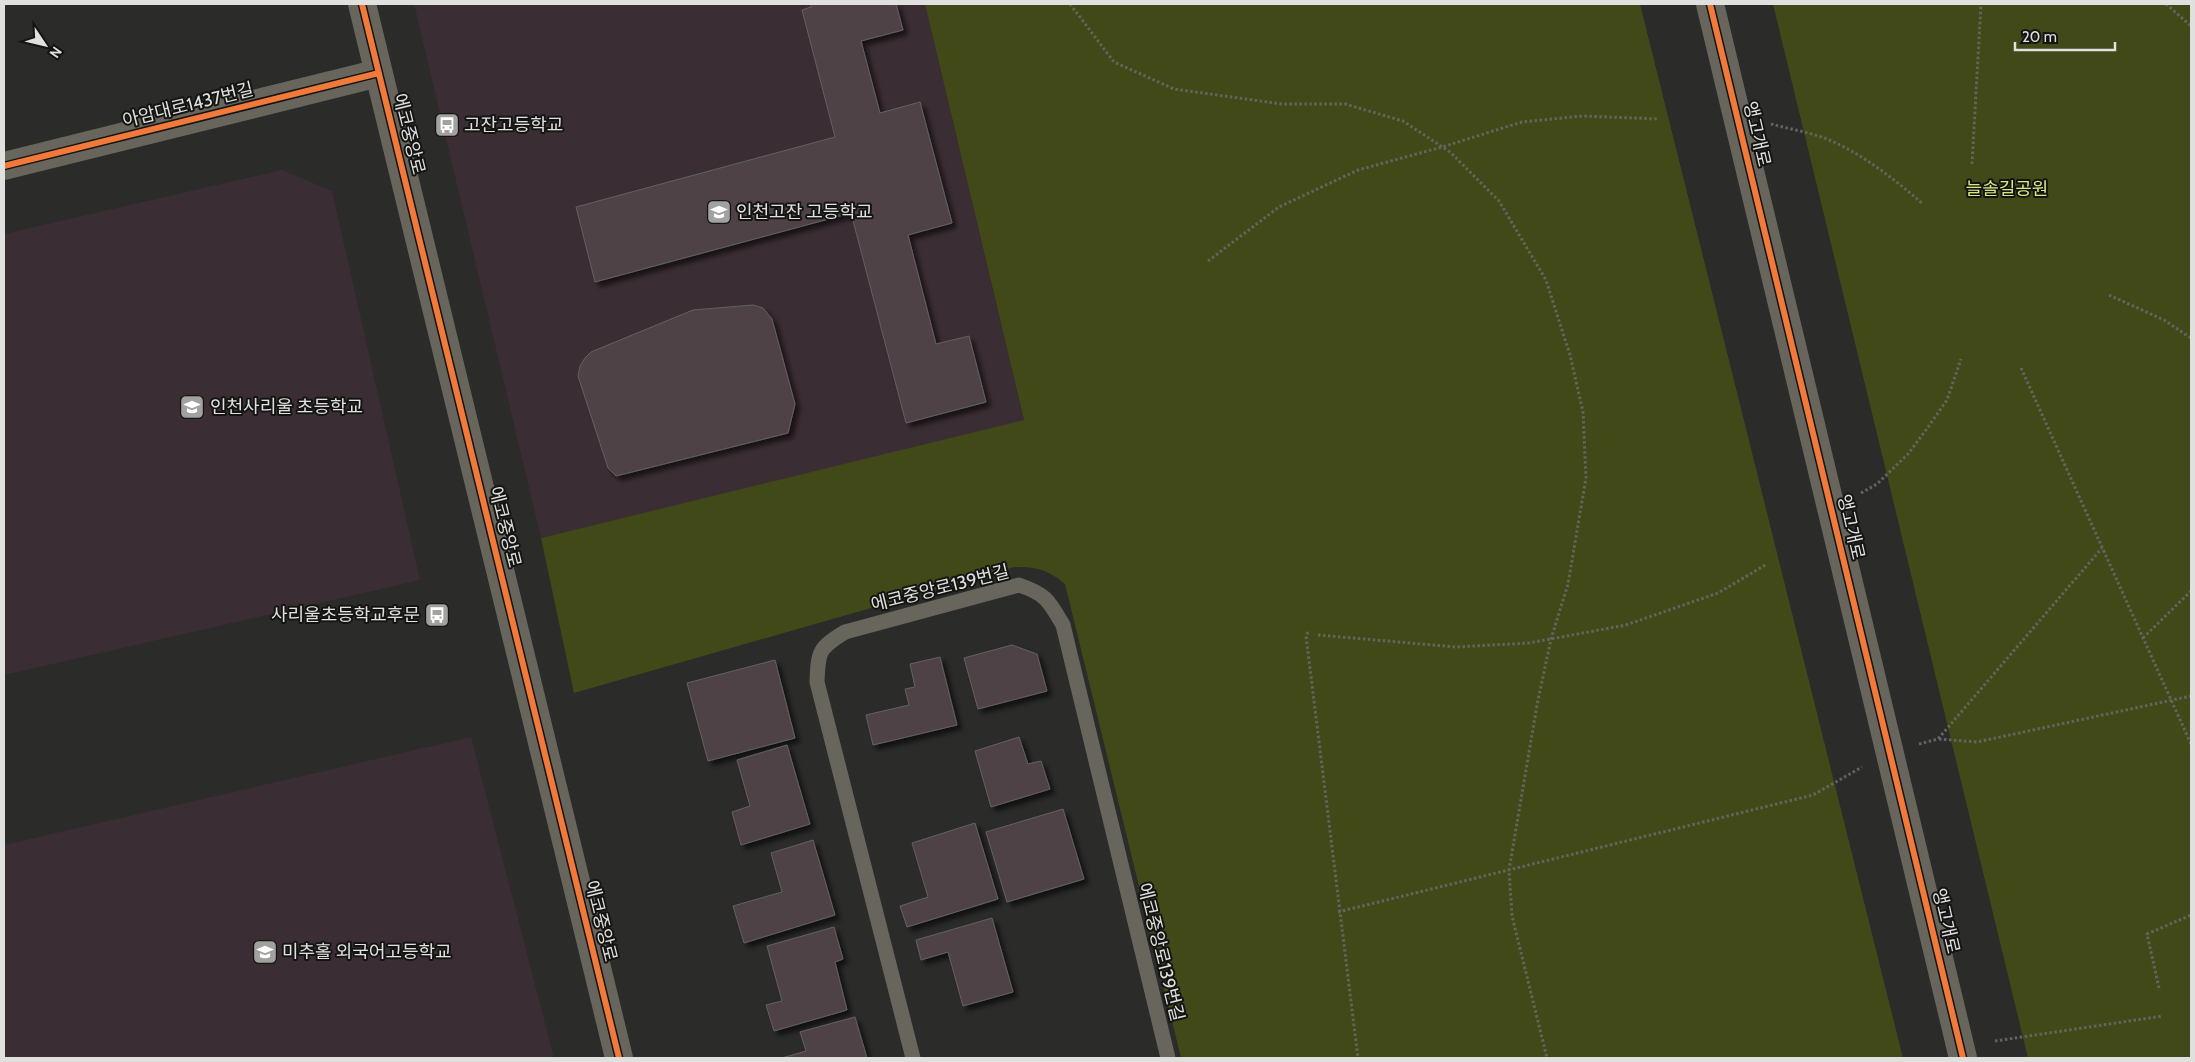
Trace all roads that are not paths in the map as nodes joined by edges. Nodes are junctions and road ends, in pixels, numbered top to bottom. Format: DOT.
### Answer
graph roads {
  1 [pos="362,4"];
  2 [pos="1710,4"];
  3 [pos="379,73"];
  4 [pos="4,166"];
  5 [pos="619,1058"];
  6 [pos="913,1058"];
  7 [pos="1168,1058"];
  8 [pos="1963,1058"];
  1 -- 3 [label="street, 에코중앙로"];
  2 -- 8 [label="street, 앵고개로"];
  3 -- 4 [label="street, 아암대로1437번길"];
  3 -- 5 [label="street, 에코중앙로"];
  6 -- 7 [label="lane, 에코중앙로139번길"];
}
